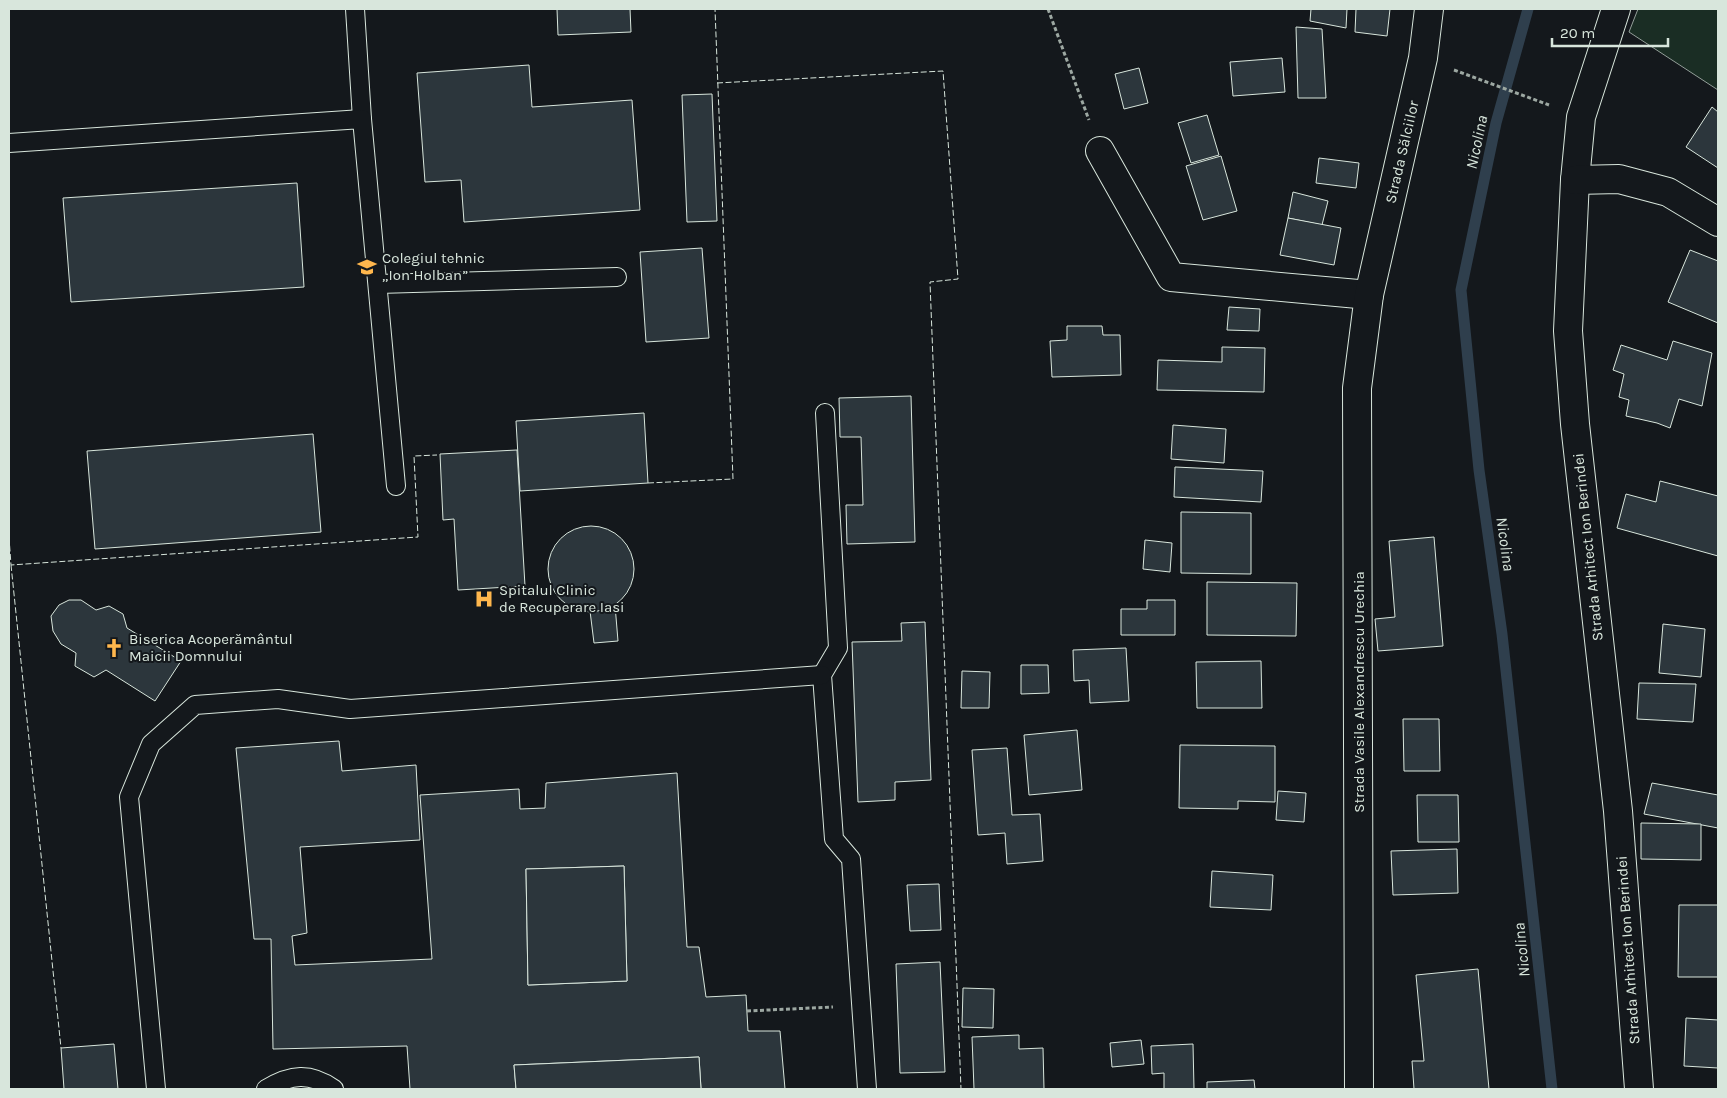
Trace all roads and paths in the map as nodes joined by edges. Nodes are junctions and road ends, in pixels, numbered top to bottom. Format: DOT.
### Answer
graph roads {
  1 [pos="355,9"];
  2 [pos="1048,9"];
  3 [pos="1429,9"];
  4 [pos="1616,9"];
  5 [pos="1423,58"];
  6 [pos="1581,117"];
  7 [pos="362,119"];
  8 [pos="9,143"];
  9 [pos="1100,150"];
  10 [pos="1574,180"];
  11 [pos="1718,222"];
  12 [pos="617,277"];
  13 [pos="378,284"];
  14 [pos="1369,295"];
  15 [pos="825,413"];
  16 [pos="396,486"];
  17 [pos="822,675"];
  18 [pos="861,1005"];
  19 [pos="747,1011"];
  20 [pos="156,1089"];
  21 [pos="266,1089"];
  22 [pos="334,1089"];
  23 [pos="867,1089"];
  24 [pos="1359,1089"];
  25 [pos="1639,1089"];
  1 -- 7 [label="lane"];
  2 -- 9 [label="path"];
  3 -- 5 [label="street, Strada Sălciilor"];
  4 -- 6 [label="street, Strada Arhitect Ion Berindei"];
  5 -- 6 [label="path"];
  5 -- 14 [label="street, Strada Sălciilor"];
  6 -- 10 [label="street, Strada Arhitect Ion Berindei"];
  7 -- 8 [label="lane"];
  7 -- 13 [label="lane"];
  9 -- 14 [label="street"];
  10 -- 11 [label="street"];
  10 -- 25 [label="street, Strada Arhitect Ion Berindei"];
  12 -- 13 [label="lane"];
  13 -- 16 [label="lane"];
  14 -- 24 [label="street, Strada Vasile Alexandrescu Urechia"];
  15 -- 17 [label="lane"];
  17 -- 18 [label="lane"];
  17 -- 20 [label="lane"];
  18 -- 19 [label="path"];
  18 -- 23 [label="lane"];
  21 -- 22 [label="lane"];
}
